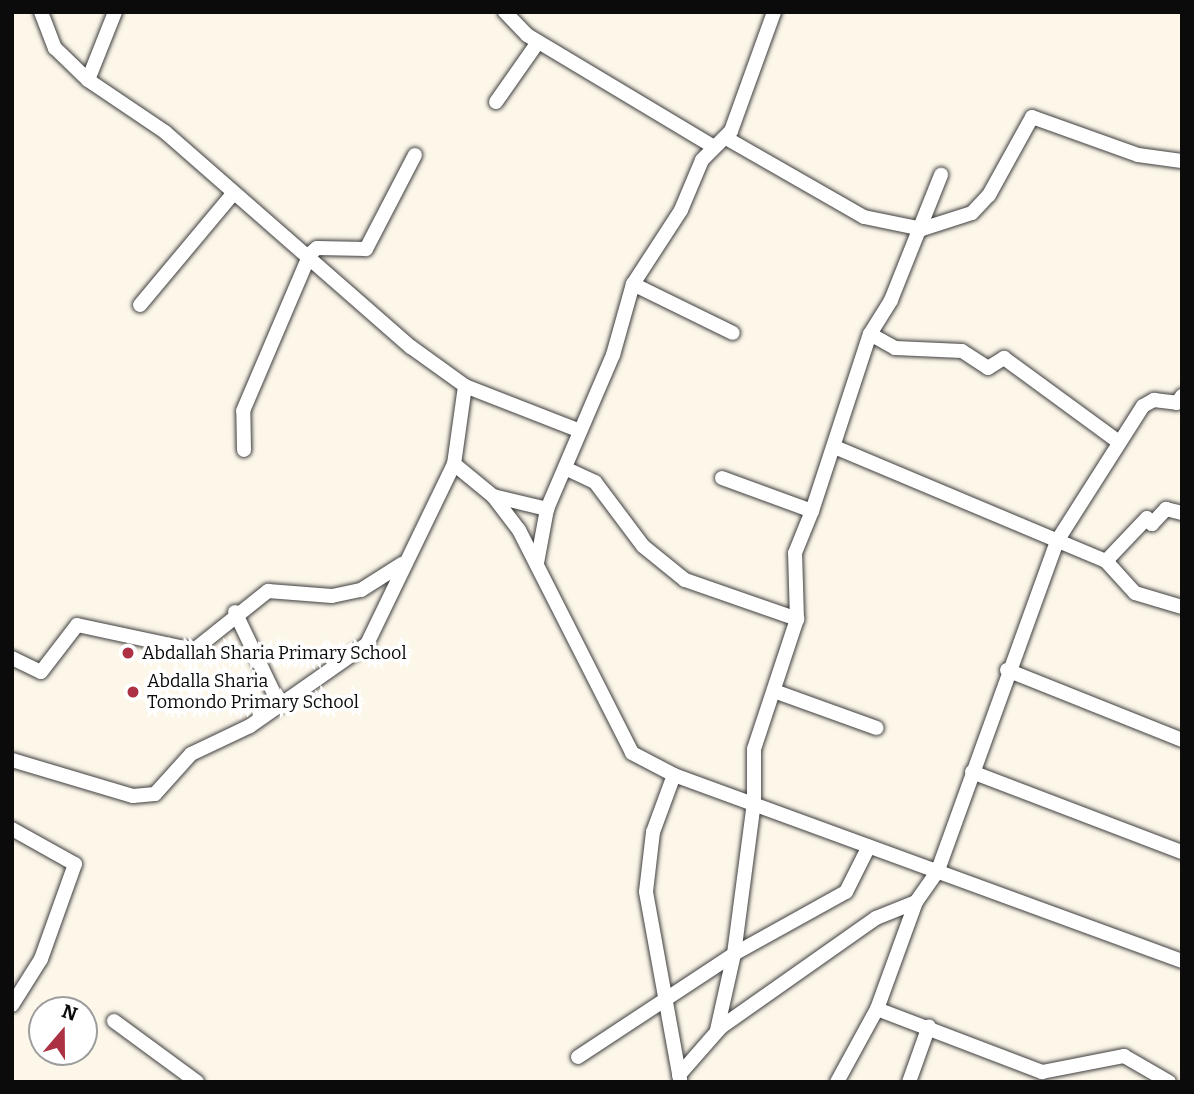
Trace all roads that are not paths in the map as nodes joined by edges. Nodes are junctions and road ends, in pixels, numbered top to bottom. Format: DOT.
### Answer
graph roads {
  1 [pos="41,12"];
  2 [pos="115,12"];
  3 [pos="505,12"];
  4 [pos="774,12"];
  5 [pos="538,42"];
  6 [pos="88,80"];
  7 [pos="496,102"];
  8 [pos="720,143"];
  9 [pos="415,155"];
  10 [pos="1182,161"];
  11 [pos="941,175"];
  12 [pos="232,195"];
  13 [pos="922,229"];
  14 [pos="310,254"];
  15 [pos="633,284"];
  16 [pos="140,305"];
  17 [pos="733,333"];
  18 [pos="870,334"];
  19 [pos="465,386"];
  20 [pos="1180,401"];
  21 [pos="578,430"];
  22 [pos="1116,440"];
  23 [pos="837,448"];
  24 [pos="244,450"];
  25 [pos="454,464"];
  26 [pos="568,469"];
  27 [pos="722,478"];
  28 [pos="493,496"];
  29 [pos="548,509"];
  30 [pos="812,511"];
  31 [pos="1182,513"];
  32 [pos="1056,541"];
  33 [pos="1106,561"];
  34 [pos="537,563"];
  35 [pos="402,564"];
  36 [pos="1182,607"];
  37 [pos="235,612"];
  38 [pos="797,620"];
  39 [pos="12,658"];
  40 [pos="1007,670"];
  41 [pos="774,691"];
  42 [pos="279,704"];
  43 [pos="877,728"];
  44 [pos="1182,740"];
  45 [pos="12,760"];
  46 [pos="972,772"];
  47 [pos="674,775"];
  48 [pos="754,802"];
  49 [pos="12,829"];
  50 [pos="869,846"];
  51 [pos="1182,852"];
  52 [pos="938,870"];
  53 [pos="916,902"];
  54 [pos="734,954"];
  55 [pos="1182,961"];
  56 [pos="667,1002"];
  57 [pos="12,1005"];
  58 [pos="877,1009"];
  59 [pos="114,1021"];
  60 [pos="929,1026"];
  61 [pos="717,1030"];
  62 [pos="578,1057"];
  63 [pos="1182,1075"];
  64 [pos="679,1078"];
  65 [pos="197,1082"];
  66 [pos="837,1082"];
  67 [pos="909,1082"];
  68 [pos="1169,1082"];
  69 [pos="1177,1082"];
  1 -- 6 [label="street"];
  2 -- 6 [label="street"];
  3 -- 5 [label="street"];
  4 -- 8 [label="street"];
  5 -- 7 [label="street"];
  5 -- 8 [label="street"];
  6 -- 12 [label="street"];
  8 -- 13 [label="street"];
  8 -- 15 [label="street"];
  9 -- 14 [label="street"];
  10 -- 13 [label="street"];
  11 -- 13 [label="street"];
  12 -- 14 [label="street"];
  12 -- 16 [label="street"];
  13 -- 18 [label="street"];
  14 -- 19 [label="street"];
  14 -- 24 [label="street"];
  15 -- 17 [label="street"];
  15 -- 21 [label="street"];
  18 -- 22 [label="street"];
  18 -- 23 [label="street"];
  19 -- 21 [label="street"];
  19 -- 25 [label="street"];
  20 -- 22 [label="street"];
  21 -- 26 [label="street"];
  22 -- 32 [label="street"];
  23 -- 30 [label="street"];
  23 -- 32 [label="street"];
  25 -- 28 [label="street"];
  25 -- 35 [label="street"];
  26 -- 29 [label="street"];
  26 -- 38 [label="street"];
  27 -- 30 [label="street"];
  28 -- 29 [label="street"];
  28 -- 34 [label="street"];
  29 -- 34 [label="street"];
  30 -- 38 [label="street"];
  31 -- 33 [label="street"];
  32 -- 33 [label="street"];
  32 -- 40 [label="street"];
  33 -- 36 [label="street"];
  34 -- 47 [label="street"];
  35 -- 37 [label="street"];
  35 -- 42 [label="street"];
  37 -- 39 [label="street"];
  37 -- 42 [label="street"];
  38 -- 41 [label="street"];
  40 -- 44 [label="street"];
  40 -- 46 [label="street"];
  41 -- 43 [label="street"];
  41 -- 48 [label="street"];
  42 -- 45 [label="street"];
  46 -- 51 [label="street"];
  46 -- 52 [label="street"];
  47 -- 48 [label="street"];
  47 -- 56 [label="street"];
  48 -- 50 [label="street"];
  48 -- 54 [label="street"];
  49 -- 57 [label="street"];
  50 -- 52 [label="street"];
  50 -- 54 [label="street"];
  52 -- 53 [label="street"];
  52 -- 55 [label="street"];
  53 -- 58 [label="street"];
  53 -- 61 [label="street"];
  54 -- 56 [label="street"];
  54 -- 61 [label="street"];
  56 -- 62 [label="street"];
  56 -- 64 [label="street"];
  58 -- 60 [label="street"];
  58 -- 66 [label="street"];
  59 -- 65 [label="street"];
  60 -- 67 [label="street"];
  60 -- 68 [label="street"];
  61 -- 64 [label="street"];
  63 -- 69 [label="street"];
}
